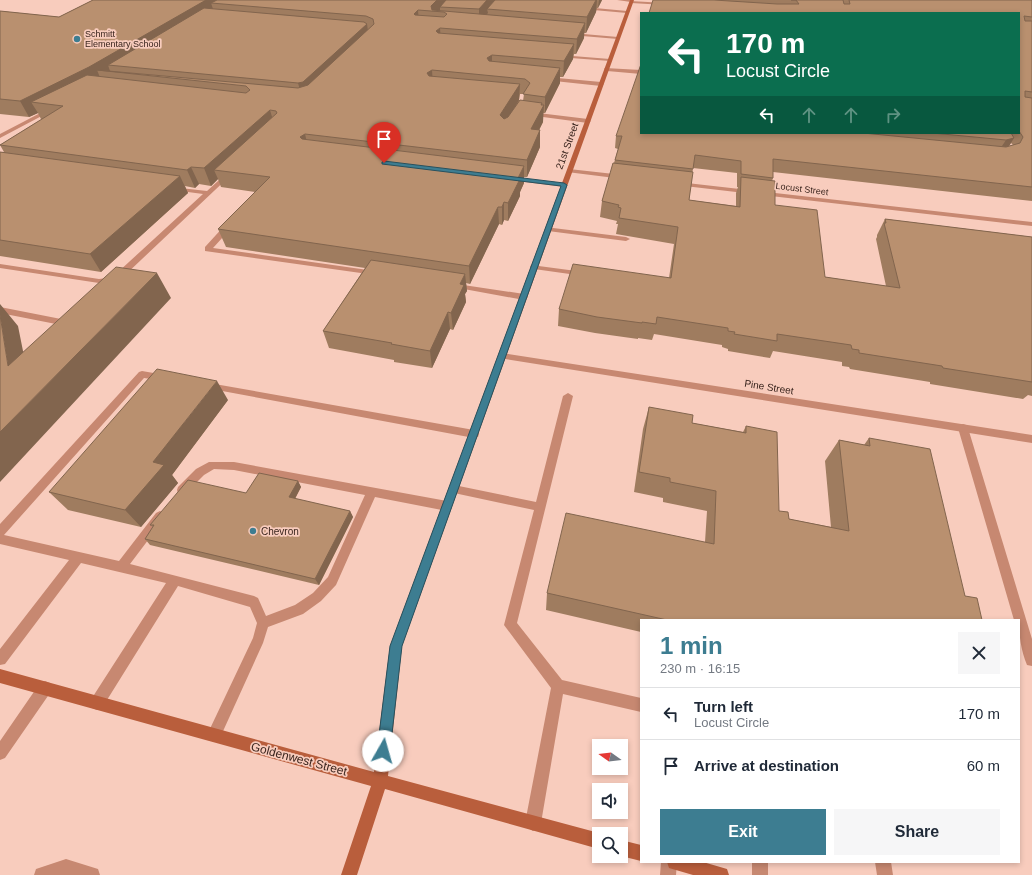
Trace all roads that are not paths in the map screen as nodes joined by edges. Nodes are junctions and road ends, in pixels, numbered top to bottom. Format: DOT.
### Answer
graph roads {
  1 [pos="619,0"];
  2 [pos="631,1"];
  3 [pos="670,4"];
  4 [pos="578,8"];
  5 [pos="627,12"];
  6 [pos="569,37"];
  7 [pos="617,41"];
  8 [pos="556,56"];
  9 [pos="608,65"];
  10 [pos="640,72"];
  11 [pos="539,78"];
  12 [pos="601,84"];
  13 [pos="59,106"];
  14 [pos="523,114"];
  15 [pos="588,120"];
  16 [pos="1,134"];
  17 [pos="237,166"];
  18 [pos="569,171"];
  19 [pos="502,178"];
  20 [pos="632,178"];
  21 [pos="671,183"];
  22 [pos="564,185"];
  23 [pos="162,186"];
  24 [pos="208,193"];
  25 [pos="234,221"];
  26 [pos="1032,224"];
  27 [pos="548,229"];
  28 [pos="626,239"];
  29 [pos="0,266"];
  30 [pos="534,267"];
  31 [pos="381,274"];
  32 [pos="594,276"];
  33 [pos="443,284"];
  34 [pos="524,297"];
  35 [pos="0,310"];
  36 [pos="61,322"];
  37 [pos="502,356"];
  38 [pos="173,379"];
  39 [pos="196,384"];
  40 [pos="568,396"];
  41 [pos="963,428"];
  42 [pos="474,434"];
  43 [pos="1032,439"];
  44 [pos="454,489"];
  45 [pos="372,492"];
  46 [pos="447,506"];
  47 [pos="540,507"];
  48 [pos="0,532"];
  49 [pos="0,539"];
  50 [pos="78,558"];
  51 [pos="121,567"];
  52 [pos="175,580"];
  53 [pos="1020,619"];
  54 [pos="1020,620"];
  55 [pos="263,623"];
  56 [pos="0,659"];
  57 [pos="1032,660"];
  58 [pos="0,676"];
  59 [pos="558,686"];
  60 [pos="45,688"];
  61 [pos="97,703"];
  62 [pos="640,705"];
  63 [pos="214,735"];
  64 [pos="0,753"];
  65 [pos="380,781"];
  66 [pos="533,823"];
  67 [pos="592,840"];
  68 [pos="628,850"];
  69 [pos="640,853"];
  70 [pos="669,863"];
  71 [pos="679,863"];
  72 [pos="760,863"];
  73 [pos="883,863"];
  74 [pos="42,875"];
  75 [pos="92,875"];
  76 [pos="349,875"];
  77 [pos="668,875"];
  78 [pos="721,875"];
  79 [pos="760,875"];
  80 [pos="885,875"];
  1 -- 2 [label="street"];
  2 -- 3 [label="street"];
  2 -- 5 [label="street, 21st Street"];
  4 -- 5 [label="street"];
  5 -- 7 [label="street, 21st Street"];
  6 -- 7 [label="street"];
  7 -- 9 [label="street, 21st Street"];
  8 -- 9 [label="street"];
  9 -- 10 [label="street"];
  9 -- 12 [label="street, 21st Street"];
  11 -- 12 [label="street"];
  12 -- 15 [label="street, 21st Street"];
  13 -- 16 [label="street"];
  14 -- 15 [label="street"];
  15 -- 18 [label="street, 21st Street"];
  17 -- 24 [label="street"];
  18 -- 20 [label="street"];
  18 -- 22 [label="street, 21st Street"];
  19 -- 22 [label="street"];
  21 -- 26 [label="street, Locust Street"];
  22 -- 27 [label="street, 21st Street"];
  23 -- 24 [label="street"];
  24 -- 29 [label="street"];
  25 -- 31 [label="street"];
  27 -- 28 [label="street"];
  27 -- 30 [label="street, 21st Street"];
  30 -- 32 [label="street"];
  30 -- 34 [label="street, 21st Street"];
  33 -- 34 [label="street"];
  34 -- 37 [label="street, 21st Street"];
  35 -- 36 [label="street"];
  37 -- 41 [label="street, Pine Street"];
  37 -- 42 [label="street, 21st Street"];
  38 -- 48 [label="street"];
  39 -- 42 [label="street"];
  40 -- 47 [label="street"];
  41 -- 43 [label="street, Pine Street"];
  41 -- 53 [label="street"];
  42 -- 44 [label="street, 21st Street"];
  44 -- 46 [label="street, 21st Street"];
  44 -- 47 [label="street"];
  45 -- 46 [label="street"];
  45 -- 51 [label="street"];
  45 -- 55 [label="street"];
  46 -- 65 [label="street, 21st Street"];
  47 -- 59 [label="street"];
  49 -- 50 [label="street"];
  50 -- 51 [label="street"];
  50 -- 56 [label="street"];
  51 -- 52 [label="street"];
  52 -- 55 [label="street"];
  52 -- 61 [label="street"];
  54 -- 57 [label="street"];
  55 -- 63 [label="street"];
  58 -- 60 [label="street, Goldenwest Street"];
  59 -- 62 [label="street"];
  59 -- 66 [label="street"];
  60 -- 61 [label="street, Goldenwest Street"];
  60 -- 64 [label="street"];
  61 -- 63 [label="street, Goldenwest Street"];
  63 -- 65 [label="street, Goldenwest Street"];
  65 -- 66 [label="street, Goldenwest Street"];
  65 -- 76 [label="street, 21st Street"];
  66 -- 67 [label="street, Goldenwest Street"];
  68 -- 69 [label="street"];
  70 -- 77 [label="street"];
  71 -- 78 [label="street"];
  72 -- 79 [label="street"];
  73 -- 80 [label="street"];
  74 -- 75 [label="street"];
}
